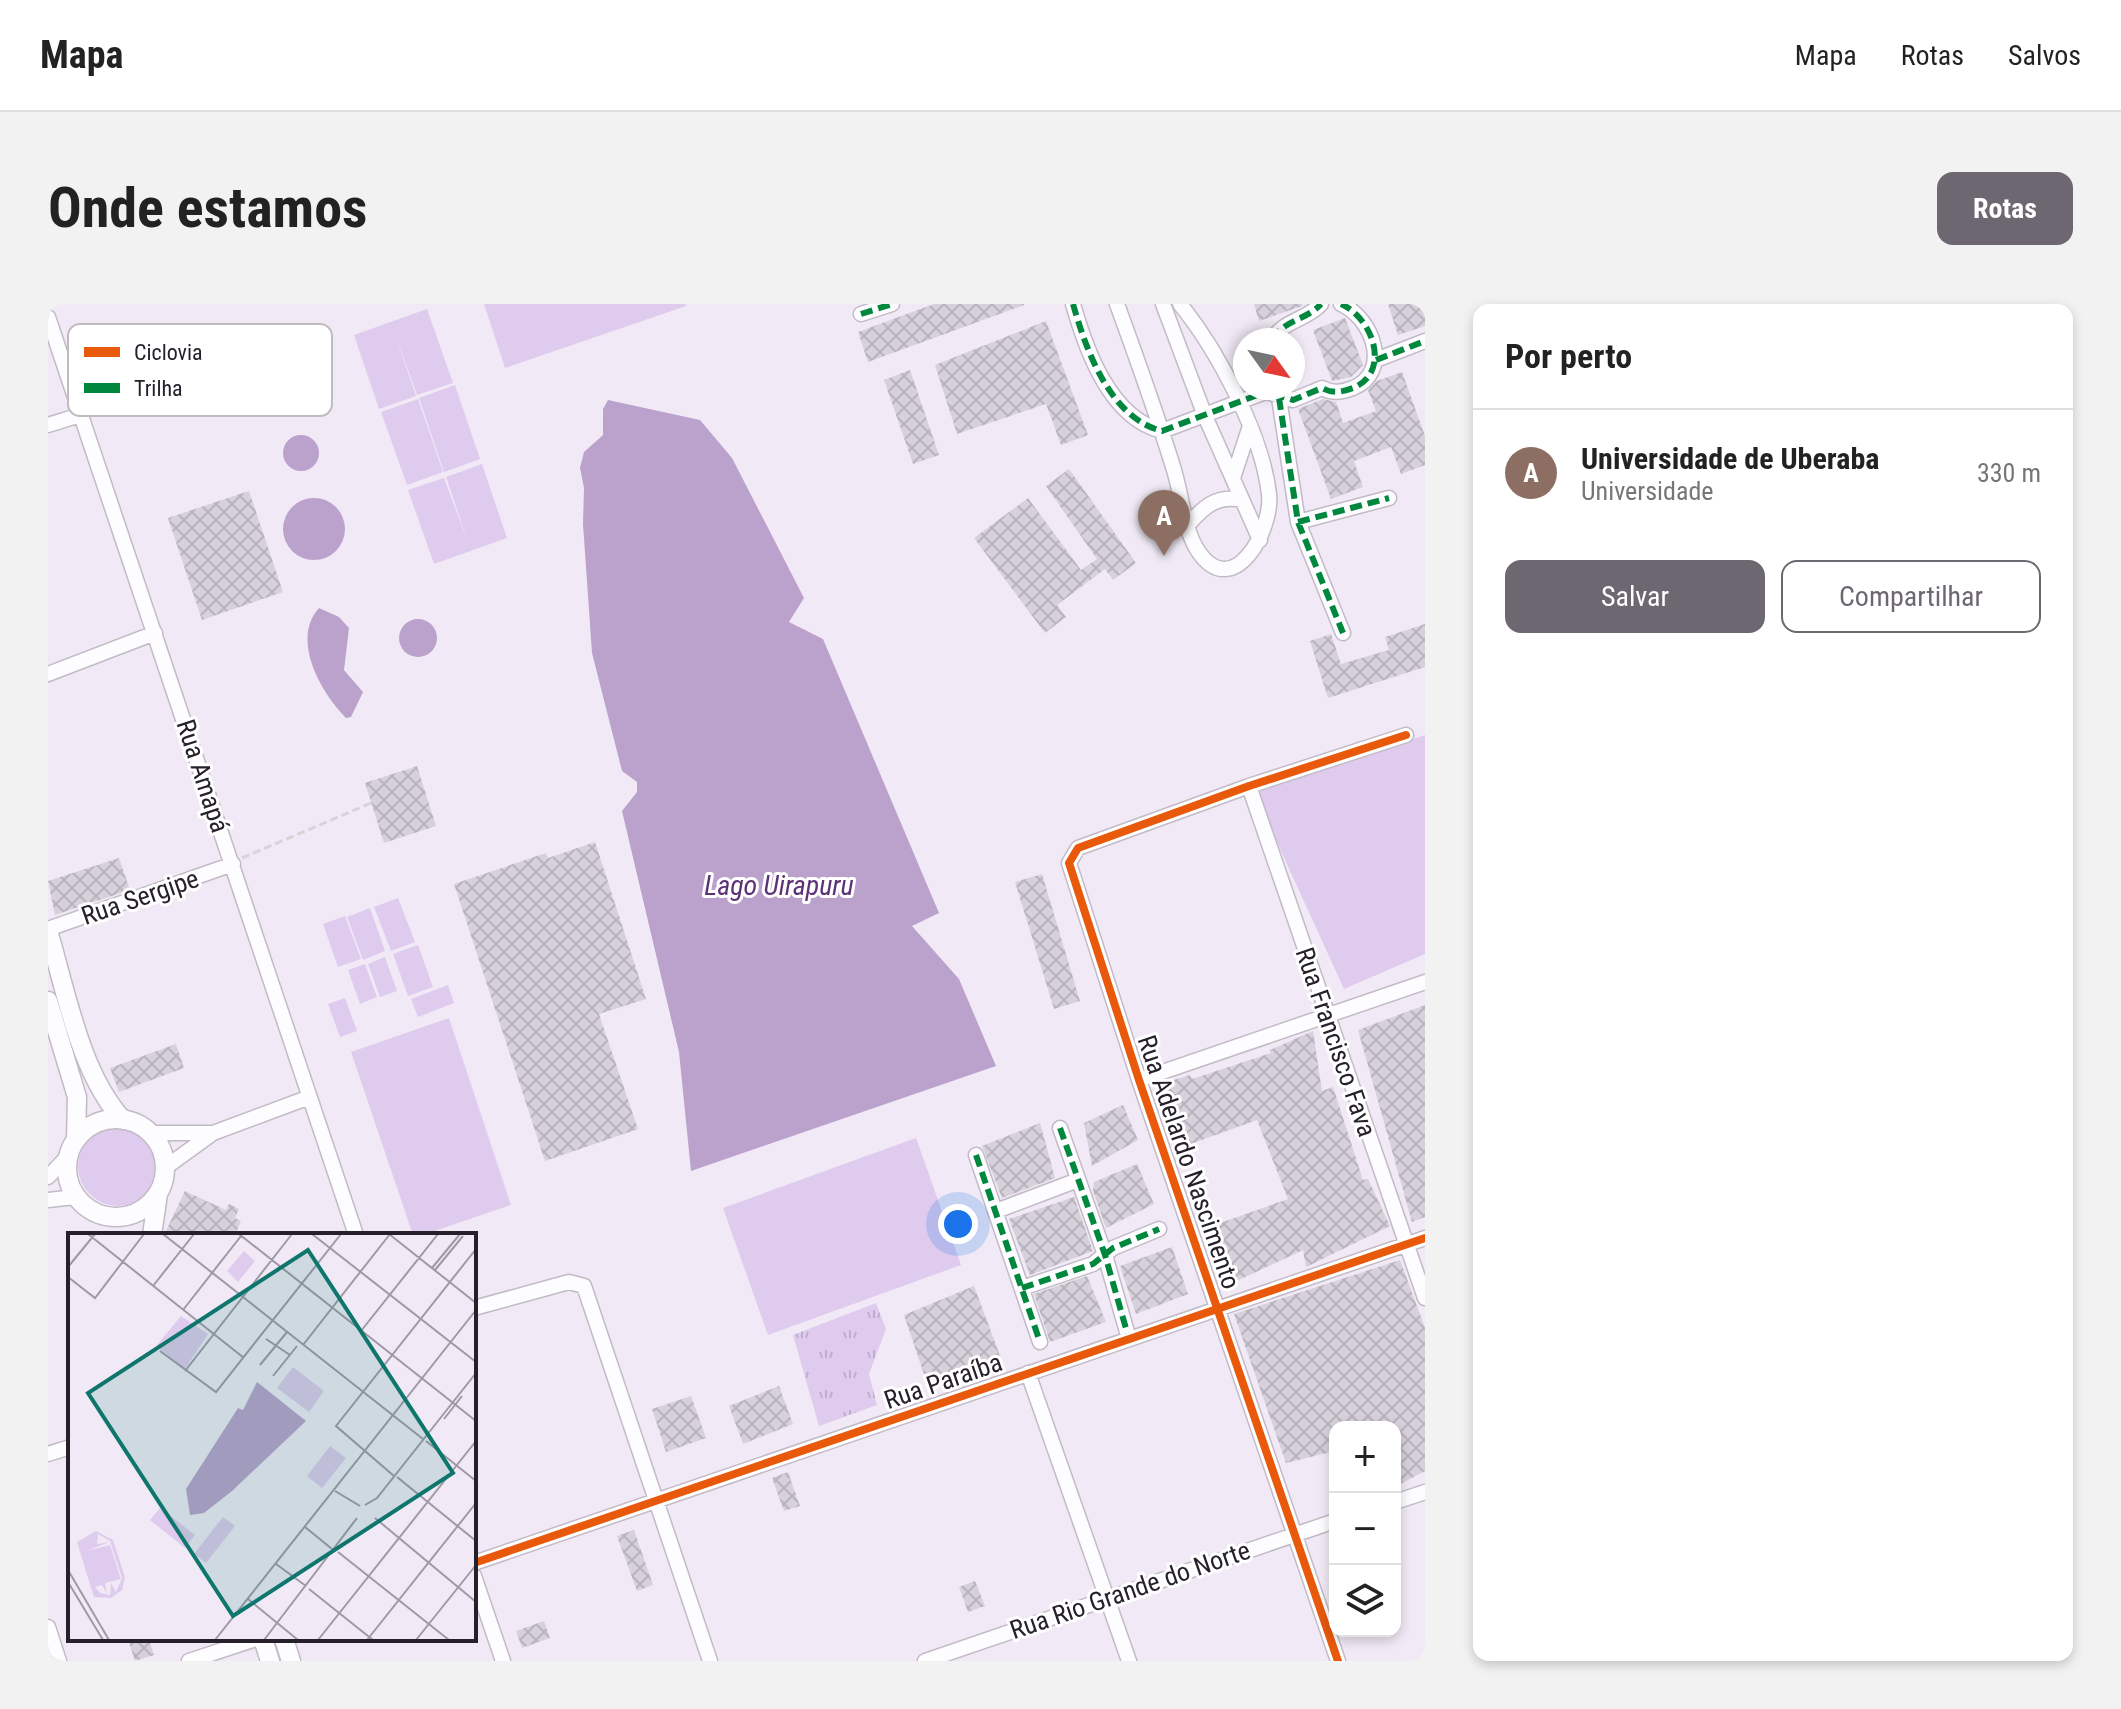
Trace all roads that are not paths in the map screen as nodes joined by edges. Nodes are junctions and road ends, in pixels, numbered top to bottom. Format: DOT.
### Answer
graph roads {
  1 [pos="892,304"];
  2 [pos="1073,304"];
  3 [pos="1117,304"];
  4 [pos="1163,304"];
  5 [pos="1180,304"];
  6 [pos="1323,304"];
  7 [pos="1341,304"];
  8 [pos="861,314"];
  9 [pos="48,317"];
  10 [pos="1281,328"];
  11 [pos="1425,341"];
  12 [pos="1376,360"];
  13 [pos="68,378"];
  14 [pos="1305,395"];
  15 [pos="1248,400"];
  16 [pos="1274,400"];
  17 [pos="1239,403"];
  18 [pos="77,416"];
  19 [pos="80,416"];
  20 [pos="1205,416"];
  21 [pos="48,425"];
  22 [pos="1249,428"];
  23 [pos="1162,431"];
  24 [pos="1233,478"];
  25 [pos="1389,498"];
  26 [pos="1242,500"];
  27 [pos="1298,522"];
  28 [pos="1188,525"];
  29 [pos="1260,540"];
  30 [pos="155,633"];
  31 [pos="1343,633"];
  32 [pos="48,674"];
  33 [pos="1406,735"];
  34 [pos="1249,786"];
  35 [pos="233,864"];
  36 [pos="48,930"];
  37 [pos="1425,982"];
  38 [pos="48,1001"];
  39 [pos="1325,1014"];
  40 [pos="1139,1080"];
  41 [pos="307,1098"];
  42 [pos="123,1120"];
  43 [pos="1060,1128"];
  44 [pos="151,1133"];
  45 [pos="213,1133"];
  46 [pos="76,1140"];
  47 [pos="976,1155"];
  48 [pos="66,1158"];
  49 [pos="166,1167"];
  50 [pos="48,1177"];
  51 [pos="1078,1180"];
  52 [pos="158,1191"];
  53 [pos="75,1197"];
  54 [pos="48,1200"];
  55 [pos="996,1211"];
  56 [pos="106,1217"];
  57 [pos="1159,1229"];
  58 [pos="120,1233"];
  59 [pos="152,1233"];
  60 [pos="355,1233"];
  61 [pos="1425,1238"];
  62 [pos="1406,1245"];
  63 [pos="1105,1255"];
  64 [pos="1022,1288"];
  65 [pos="1425,1298"];
  66 [pos="476,1308"];
  67 [pos="1219,1309"];
  68 [pos="1129,1339"];
  69 [pos="1040,1342"];
  70 [pos="1028,1373"];
  71 [pos="68,1448"];
  72 [pos="48,1454"];
  73 [pos="1425,1492"];
  74 [pos="1401,1500"];
  75 [pos="659,1502"];
  76 [pos="1329,1523"];
  77 [pos="1295,1534"];
  78 [pos="476,1562"];
  79 [pos="476,1582"];
  80 [pos="1108,1598"];
  81 [pos="48,1627"];
  82 [pos="250,1641"];
  83 [pos="264,1641"];
  84 [pos="285,1641"];
  85 [pos="59,1661"];
  86 [pos="189,1661"];
  87 [pos="270,1661"];
  88 [pos="291,1661"];
  89 [pos="503,1661"];
  90 [pos="710,1661"];
  91 [pos="925,1661"];
  92 [pos="1129,1661"];
  93 [pos="1338,1661"];
  1 -- 8 [label="street"];
  2 -- 23 [label="street"];
  3 -- 23 [label="street"];
  4 -- 20 [label="street"];
  5 -- 17 [label="street"];
  6 -- 10 [label="street"];
  7 -- 12 [label="street"];
  9 -- 13 [label="street, Rua Amapá"];
  11 -- 12 [label="street"];
  12 -- 14 [label="street"];
  15 -- 17 [label="street"];
  16 -- 27 [label="street"];
  17 -- 20 [label="street"];
  17 -- 22 [label="street"];
  18 -- 21 [label="street"];
  19 -- 30 [label="street, Rua Amapá"];
  20 -- 23 [label="street"];
  20 -- 24 [label="street"];
  22 -- 24 [label="street"];
  22 -- 29 [label="street"];
  23 -- 28 [label="street"];
  24 -- 26 [label="street"];
  25 -- 27 [label="street"];
  26 -- 28 [label="street"];
  26 -- 29 [label="street"];
  27 -- 31 [label="street"];
  28 -- 29 [label="street"];
  30 -- 32 [label="street"];
  30 -- 35 [label="street, Rua Amapá"];
  33 -- 34 [label="street"];
  34 -- 39 [label="street, Rua Francisco Fava"];
  34 -- 40 [label="street, Rua Adelardo Nascimento"];
  35 -- 36 [label="street, Rua Sergipe"];
  35 -- 41 [label="street, Rua Amapá"];
  36 -- 42 [label="main road"];
  37 -- 39 [label="street"];
  38 -- 46 [label="main road"];
  39 -- 40 [label="street"];
  39 -- 62 [label="street, Rua Francisco Fava"];
  40 -- 67 [label="street, Rua Adelardo Nascimento"];
  41 -- 45 [label="street"];
  41 -- 60 [label="street, Rua Amapá"];
  42 -- 44 [label="main road"];
  42 -- 46 [label="main road"];
  43 -- 51 [label="street"];
  44 -- 45 [label="street"];
  44 -- 49 [label="main road"];
  45 -- 49 [label="street"];
  46 -- 48 [label="main road"];
  47 -- 55 [label="street"];
  48 -- 50 [label="street"];
  48 -- 53 [label="main road"];
  49 -- 52 [label="main road"];
  51 -- 55 [label="street"];
  51 -- 63 [label="street"];
  52 -- 56 [label="main road"];
  52 -- 59 [label="main road"];
  53 -- 54 [label="street"];
  53 -- 56 [label="main road"];
  55 -- 64 [label="street"];
  56 -- 58 [label="main road"];
  57 -- 63 [label="street"];
  61 -- 62 [label="street, Rua Paraíba"];
  62 -- 65 [label="street, Rua Francisco Fava"];
  62 -- 67 [label="street, Rua Paraíba"];
  63 -- 64 [label="street"];
  63 -- 68 [label="street"];
  64 -- 69 [label="street"];
  66 -- 75 [label="street"];
  67 -- 68 [label="street, Rua Paraíba"];
  67 -- 77 [label="street, Rua Adelardo Nascimento"];
  68 -- 70 [label="street, Rua Paraíba"];
  70 -- 75 [label="street, Rua Paraíba"];
  70 -- 80 [label="street"];
  71 -- 72 [label="street"];
  73 -- 74 [label="street"];
  75 -- 78 [label="street, Rua Paraíba"];
  75 -- 90 [label="street"];
  76 -- 77 [label="street, Rua Rio Grande do Norte"];
  77 -- 80 [label="street, Rua Rio Grande do Norte"];
  77 -- 93 [label="street, Rua Adelardo Nascimento"];
  79 -- 89 [label="street"];
  80 -- 91 [label="street, Rua Rio Grande do Norte"];
  80 -- 92 [label="street"];
  81 -- 85 [label="street"];
  82 -- 86 [label="street"];
  83 -- 87 [label="main road"];
  84 -- 88 [label="main road"];
}
